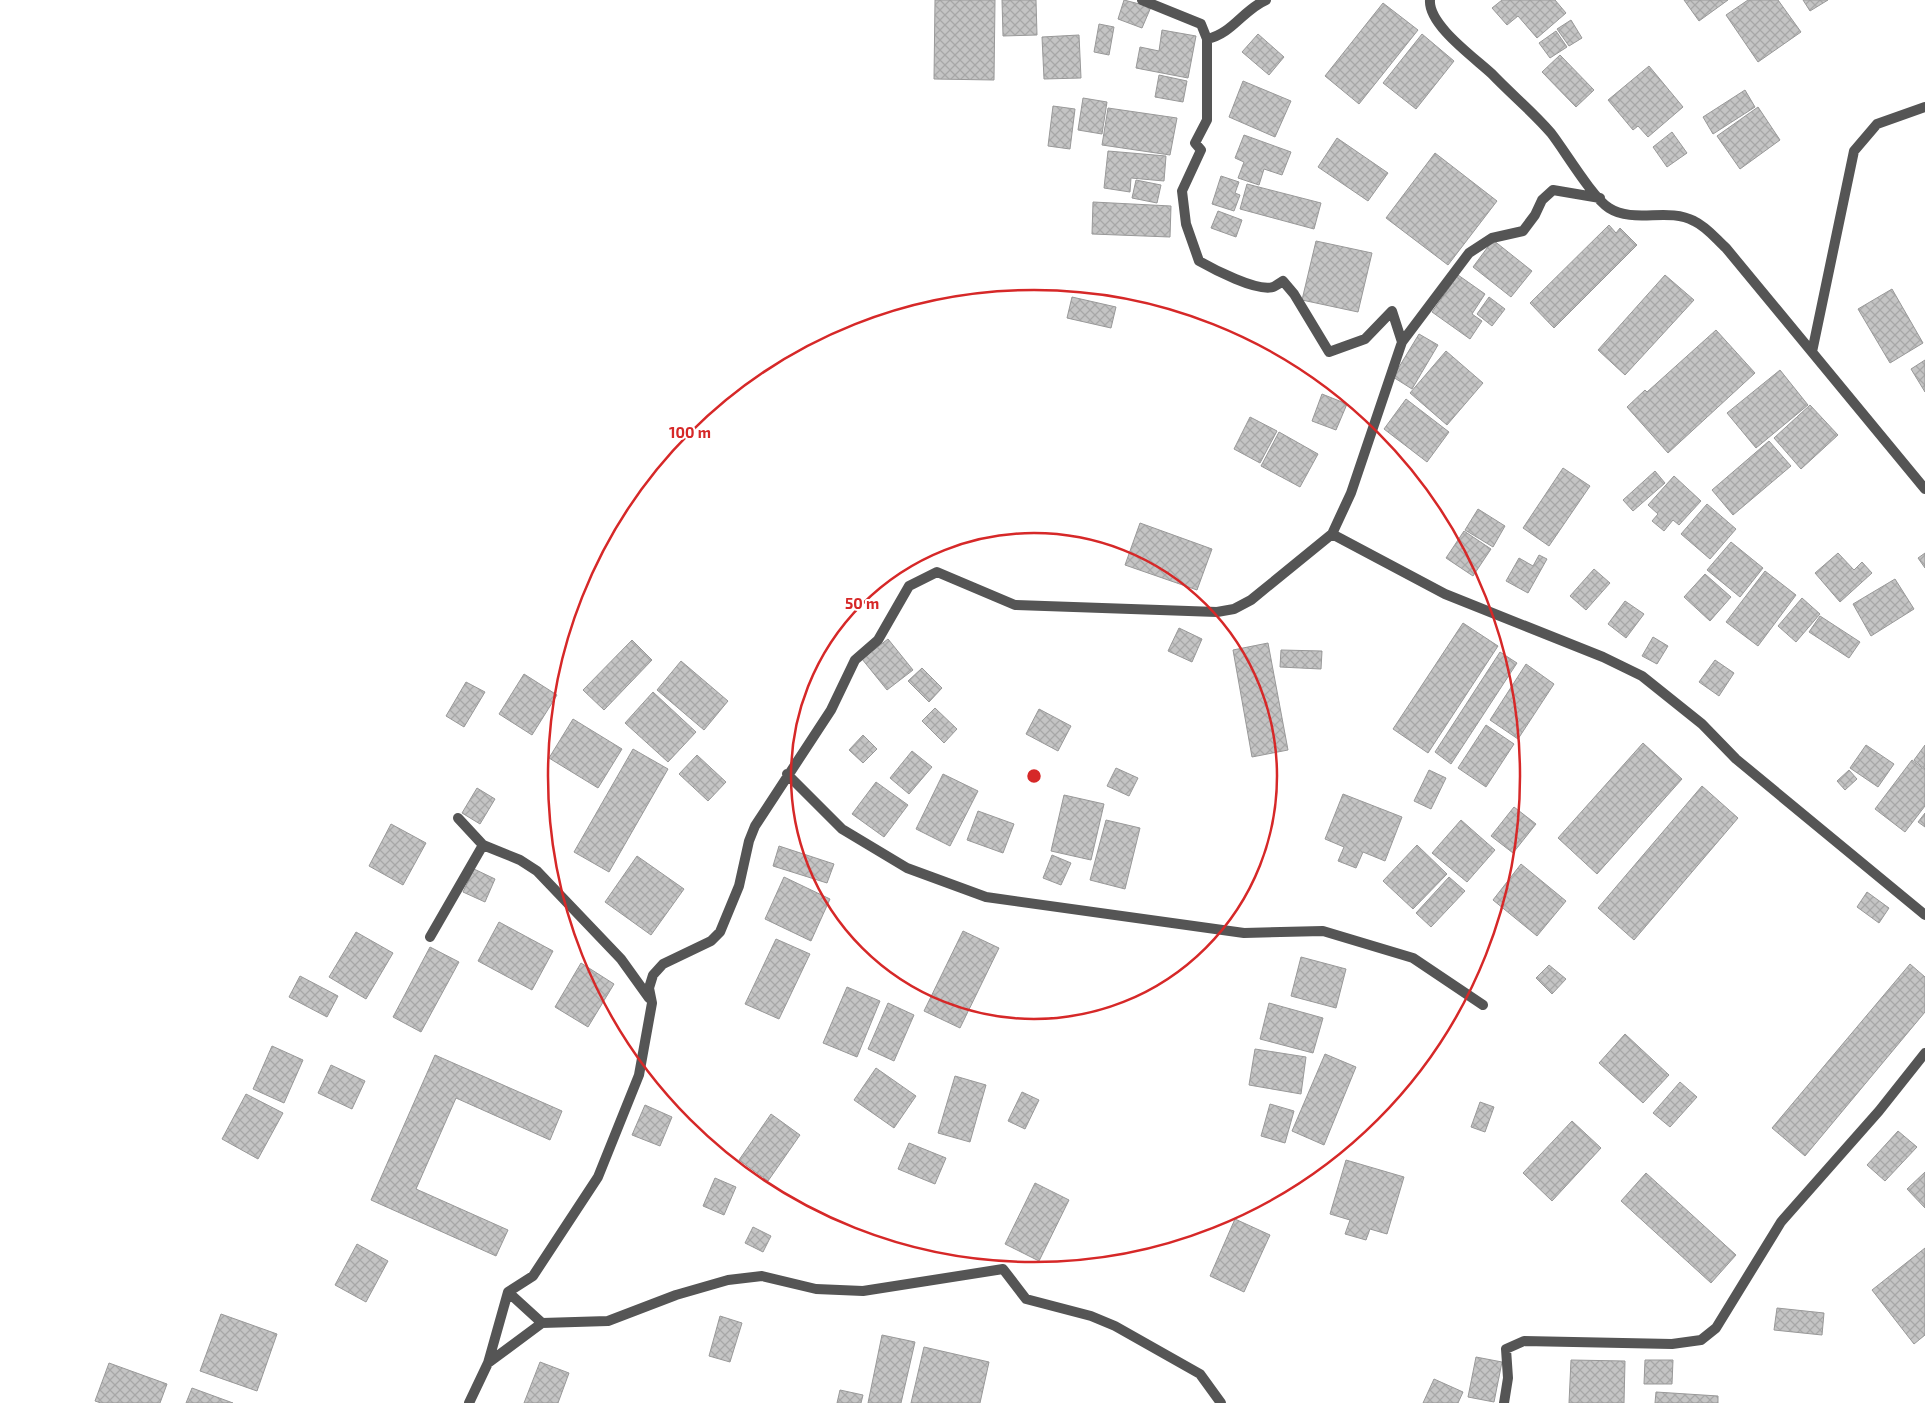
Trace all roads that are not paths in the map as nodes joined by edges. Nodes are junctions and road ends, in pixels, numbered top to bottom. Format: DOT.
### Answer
graph roads {
  1 [pos="1142,0"];
  2 [pos="1266,0"];
  3 [pos="1430,0"];
  4 [pos="1207,39"];
  5 [pos="1925,106"];
  6 [pos="1600,198"];
  7 [pos="1402,342"];
  8 [pos="1812,352"];
  9 [pos="1925,489"];
  10 [pos="1332,534"];
  11 [pos="787,774"];
  12 [pos="458,818"];
  13 [pos="484,845"];
  14 [pos="1925,915"];
  15 [pos="430,937"];
  16 [pos="652,1003"];
  17 [pos="1482,1005"];
  18 [pos="1925,1053"];
  19 [pos="508,1292"];
  20 [pos="542,1323"];
  21 [pos="488,1363"];
  22 [pos="469,1403"];
  23 [pos="1221,1403"];
  24 [pos="1504,1403"];
  1 -- 4 [label="street"];
  2 -- 4 [label="street"];
  3 -- 6 [label="street"];
  4 -- 7 [label="street"];
  5 -- 8 [label="street"];
  6 -- 7 [label="street"];
  6 -- 8 [label="street"];
  7 -- 10 [label="street"];
  8 -- 9 [label="street"];
  10 -- 11 [label="street"];
  10 -- 14 [label="street"];
  11 -- 16 [label="street"];
  11 -- 17 [label="street"];
  12 -- 13 [label="street"];
  13 -- 15 [label="street"];
  13 -- 16 [label="street"];
  16 -- 19 [label="street"];
  18 -- 24 [label="street"];
  19 -- 20 [label="street"];
  19 -- 21 [label="street"];
  20 -- 21 [label="street"];
  20 -- 23 [label="street"];
  21 -- 22 [label="street"];
}
